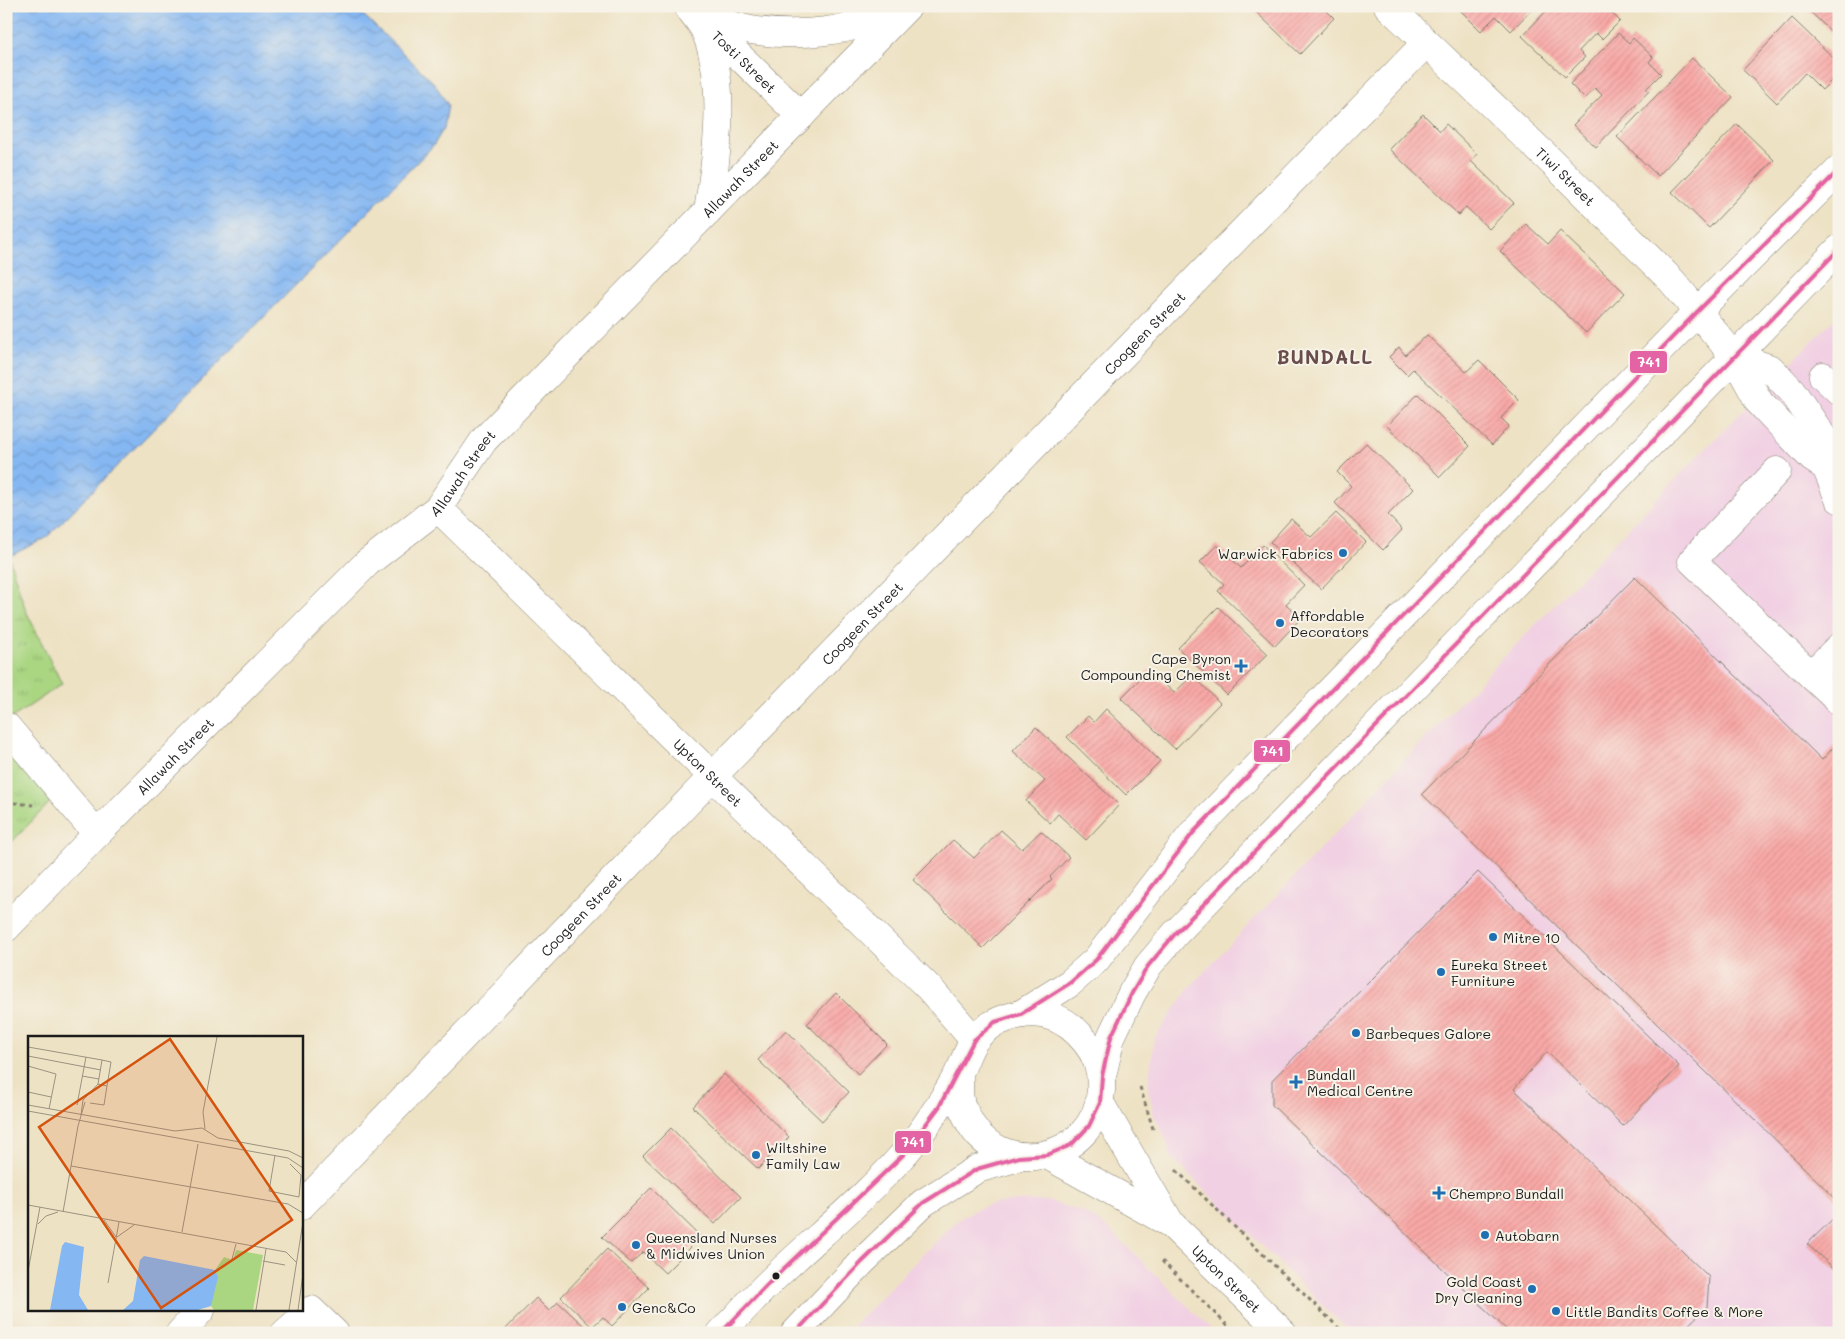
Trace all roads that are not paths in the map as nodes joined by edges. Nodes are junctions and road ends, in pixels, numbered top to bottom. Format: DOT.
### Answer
graph roads {
  1 [pos="1388,6"];
  2 [pos="689,7"];
  3 [pos="906,8"];
  4 [pos="1426,43"];
  5 [pos="801,116"];
  6 [pos="1839,170"];
  7 [pos="708,211"];
  8 [pos="1839,249"];
  9 [pos="1698,312"];
  10 [pos="1734,356"];
  11 [pos="1777,471"];
  12 [pos="1839,499"];
  13 [pos="438,508"];
  14 [pos="1839,647"];
  15 [pos="1811,675"];
  16 [pos="1839,701"];
  17 [pos="7,727"];
  18 [pos="713,776"];
  19 [pos="97,834"];
  20 [pos="6,928"];
  21 [pos="1021,1014"];
  22 [pos="974,1040"];
  23 [pos="960,1071"];
  24 [pos="1101,1089"];
  25 [pos="1047,1155"];
  26 [pos="1019,1157"];
  27 [pos="302,1205"];
  28 [pos="1171,1224"];
  29 [pos="199,1312"];
  30 [pos="180,1333"];
  31 [pos="285,1333"];
  32 [pos="334,1333"];
  33 [pos="721,1333"];
  34 [pos="795,1333"];
  35 [pos="1283,1333"];
  1 -- 4 [label="street, Tiwi Street"];
  2 -- 3 [label="street"];
  2 -- 5 [label="street, Tosti Street"];
  2 -- 7 [label="street"];
  3 -- 5 [label="street, Allawah Street"];
  4 -- 9 [label="street, Tiwi Street"];
  4 -- 18 [label="street, Coogeen Street"];
  5 -- 7 [label="street, Allawah Street"];
  6 -- 9 [label="street"];
  7 -- 13 [label="street, Allawah Street"];
  8 -- 10 [label="street"];
  9 -- 10 [label="street, Tiwi Street"];
  9 -- 21 [label="street"];
  10 -- 12 [label="street"];
  10 -- 24 [label="street"];
  11 -- 15 [label="street"];
  13 -- 18 [label="street, Upton Street"];
  13 -- 19 [label="street, Allawah Street"];
  14 -- 15 [label="street"];
  15 -- 16 [label="street"];
  17 -- 19 [label="street"];
  18 -- 22 [label="street, Upton Street"];
  18 -- 27 [label="street, Coogeen Street"];
  19 -- 20 [label="street, Allawah Street"];
  21 -- 22 [label="street"];
  21 -- 24 [label="street"];
  22 -- 23 [label="street"];
  23 -- 26 [label="street"];
  23 -- 33 [label="street"];
  24 -- 25 [label="street"];
  24 -- 28 [label="street, Upton Street"];
  25 -- 26 [label="street"];
  25 -- 28 [label="street, Upton Street"];
  26 -- 34 [label="street"];
  28 -- 35 [label="street, Upton Street"];
  29 -- 30 [label="street"];
  31 -- 32 [label="street"];
}
